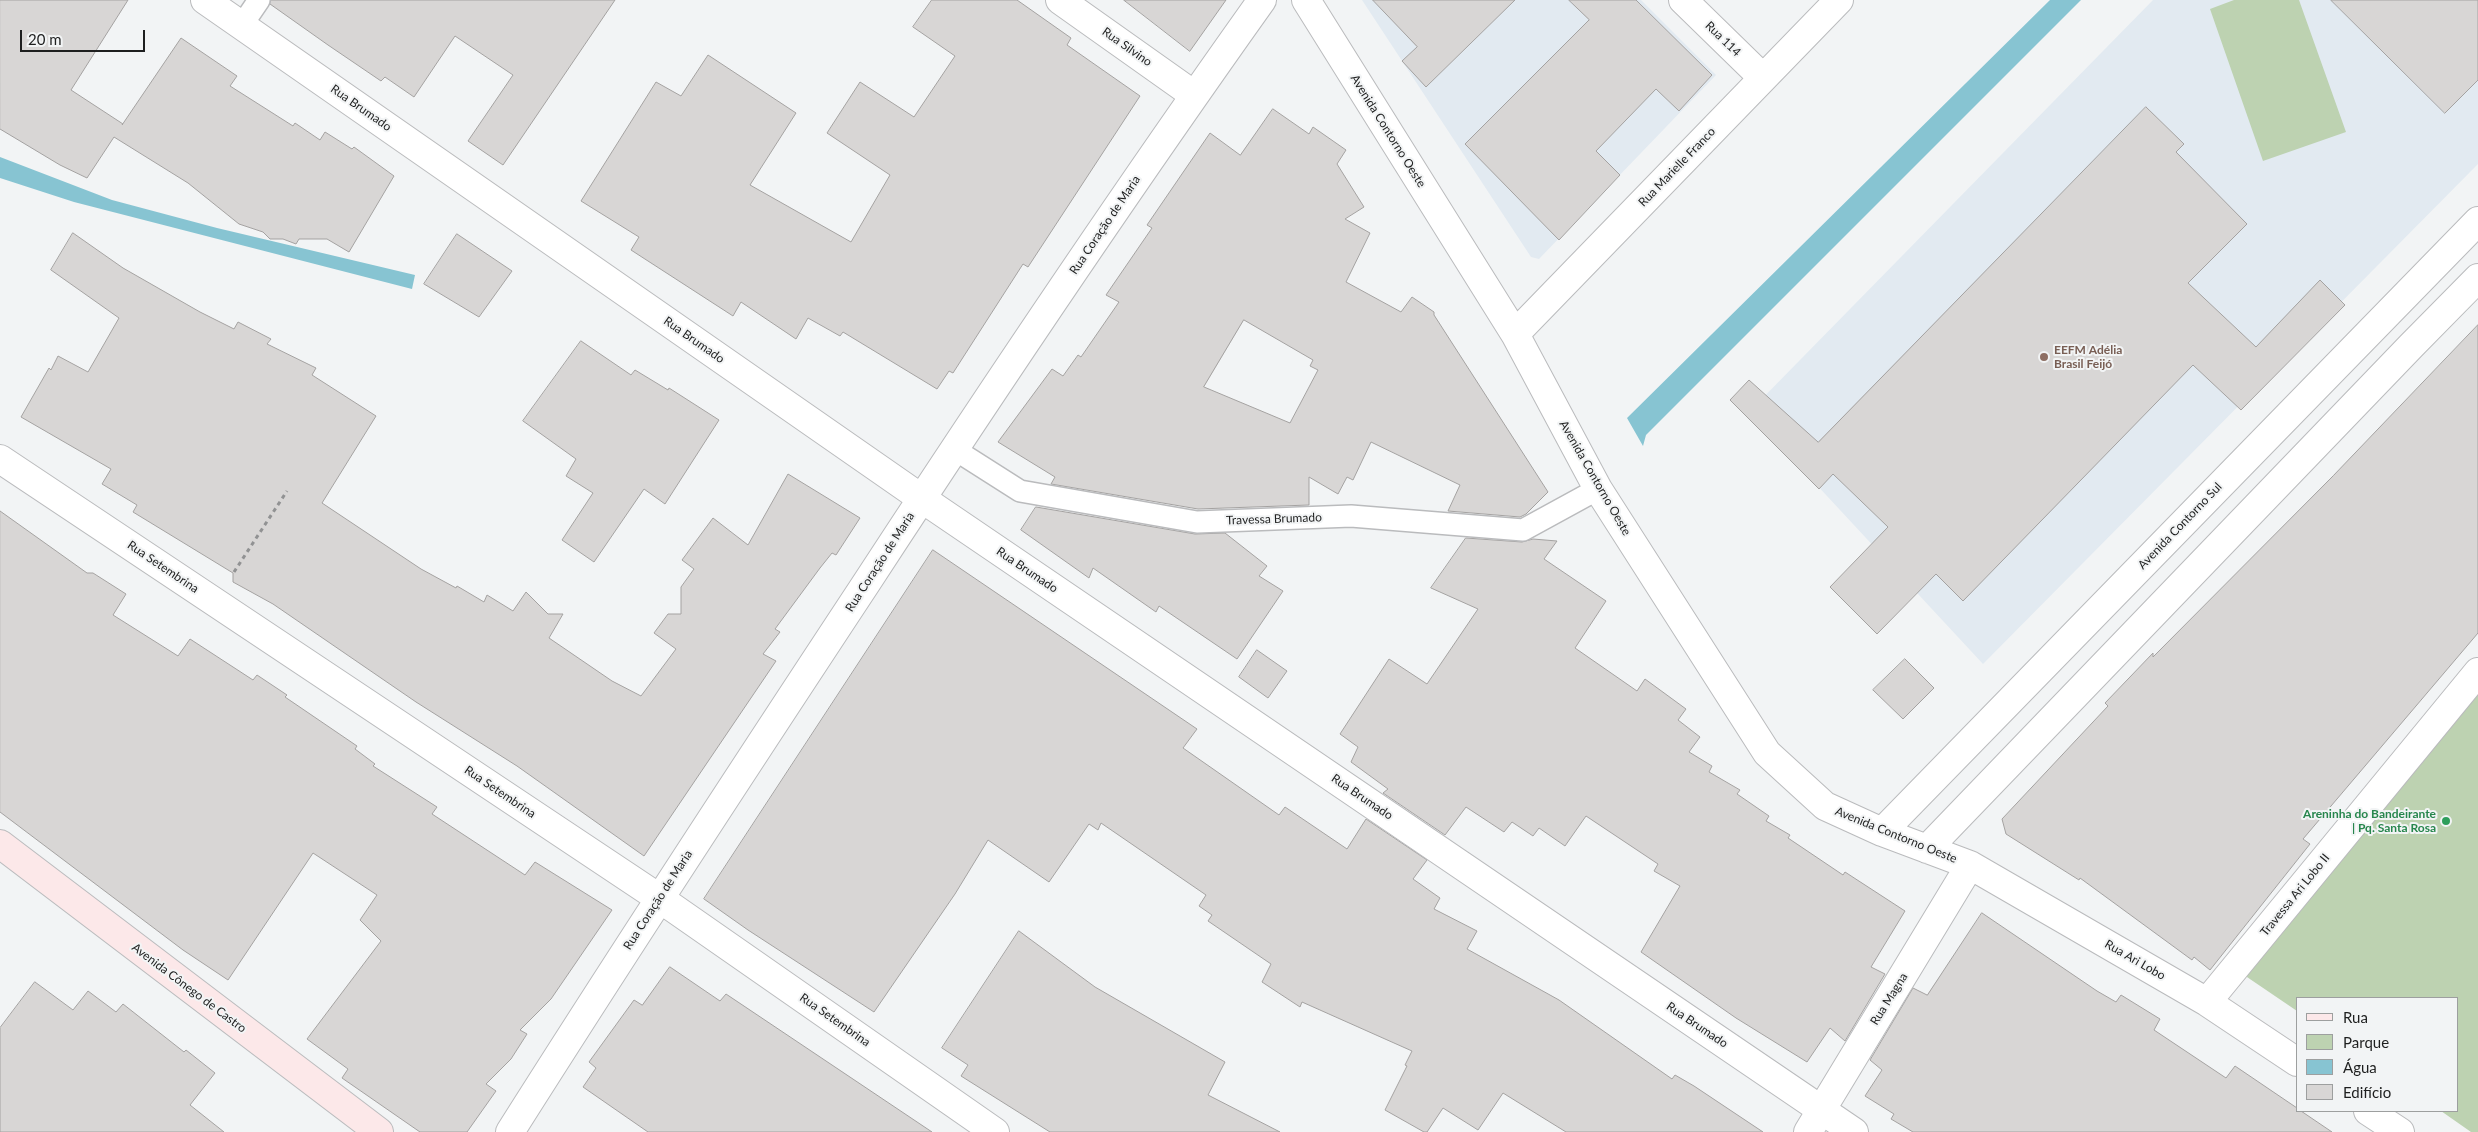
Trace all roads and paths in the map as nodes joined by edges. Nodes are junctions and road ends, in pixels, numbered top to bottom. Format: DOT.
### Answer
graph roads {
  1 [pos="205,0"];
  2 [pos="259,0"];
  3 [pos="1060,0"];
  4 [pos="1262,0"];
  5 [pos="1306,0"];
  6 [pos="1683,0"];
  7 [pos="1839,0"];
  8 [pos="242,25"];
  9 [pos="1763,78"];
  10 [pos="1194,95"];
  11 [pos="2478,220"];
  12 [pos="2478,278"];
  13 [pos="1515,334"];
  14 [pos="954,449"];
  15 [pos="0,459"];
  16 [pos="1598,489"];
  17 [pos="287,491"];
  18 [pos="921,498"];
  19 [pos="228,580"];
  20 [pos="2478,672"];
  21 [pos="1882,832"];
  22 [pos="0,844"];
  23 [pos="1927,849"];
  24 [pos="1970,865"];
  25 [pos="659,898"];
  26 [pos="2208,1002"];
  27 [pos="2296,1061"];
  28 [pos="2370,1112"];
  29 [pos="1815,1121"];
  30 [pos="379,1132"];
  31 [pos="510,1132"];
  32 [pos="995,1132"];
  33 [pos="1854,1132"];
  34 [pos="2400,1132"];
  1 -- 8 [label="street, Rua Brumado"];
  2 -- 8 [label="lane"];
  3 -- 10 [label="street, Rua Silvino"];
  4 -- 10 [label="street, Rua Coração de Maria"];
  5 -- 13 [label="street, Avenida Contorno Oeste"];
  6 -- 9 [label="street, Rua 114"];
  7 -- 9 [label="street, Rua Marielle Franco"];
  8 -- 18 [label="street, Rua Brumado"];
  9 -- 13 [label="street, Rua Marielle Franco"];
  10 -- 14 [label="street, Rua Coração de Maria"];
  11 -- 21 [label="street, Avenida Contorno Sul"];
  12 -- 23 [label="street"];
  13 -- 16 [label="street, Avenida Contorno Oeste"];
  14 -- 16 [label="lane, Travessa Brumado"];
  14 -- 18 [label="street, Rua Coração de Maria"];
  15 -- 25 [label="street, Rua Setembrina"];
  16 -- 21 [label="street, Avenida Contorno Oeste"];
  17 -- 19 [label="path"];
  18 -- 25 [label="street, Rua Coração de Maria"];
  18 -- 29 [label="street, Rua Brumado"];
  20 -- 26 [label="street, Travessa Ari Lobo II"];
  21 -- 23 [label="street, Avenida Contorno Oeste"];
  22 -- 30 [label="main road, Avenida Cônego de Castro"];
  23 -- 24 [label="street, Avenida Contorno Oeste"];
  24 -- 26 [label="street, Rua Ari Lobo"];
  24 -- 29 [label="street, Rua Magna"];
  25 -- 31 [label="street, Rua Coração de Maria"];
  25 -- 32 [label="street, Rua Setembrina"];
  26 -- 27 [label="street, Rua Ari Lobo"];
  28 -- 34 [label="street"];
  29 -- 33 [label="street, Rua Brumado"];
}
